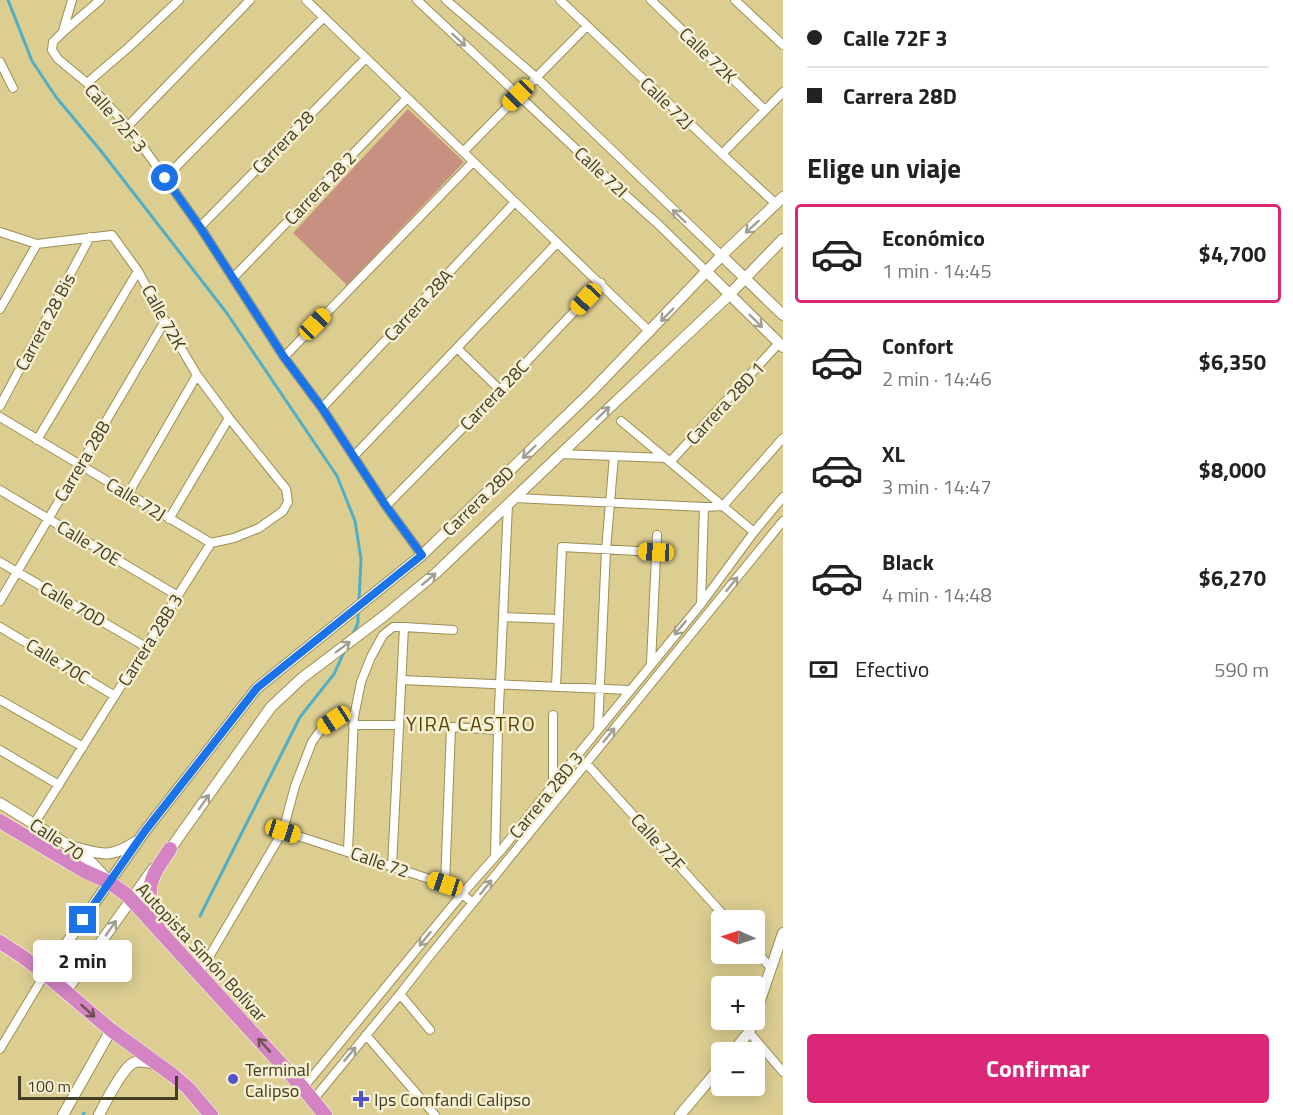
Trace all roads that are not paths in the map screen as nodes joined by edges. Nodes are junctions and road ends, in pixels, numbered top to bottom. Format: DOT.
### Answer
graph roads {
  1 [pos="72,0"];
  2 [pos="100,0"];
  3 [pos="179,0"];
  4 [pos="250,0"];
  5 [pos="306,0"];
  6 [pos="417,0"];
  7 [pos="446,0"];
  8 [pos="560,0"];
  9 [pos="651,0"];
  10 [pos="735,0"];
  11 [pos="324,17"];
  12 [pos="587,26"];
  13 [pos="63,32"];
  14 [pos="783,45"];
  15 [pos="366,58"];
  16 [pos="0,62"];
  17 [pos="536,78"];
  18 [pos="87,82"];
  19 [pos="13,88"];
  20 [pos="783,92"];
  21 [pos="518,95"];
  22 [pos="407,98"];
  23 [pos="765,110"];
  24 [pos="128,126"];
  25 [pos="463,152"];
  26 [pos="722,154"];
  27 [pos="473,162"];
  28 [pos="165,178"];
  29 [pos="780,200"];
  30 [pos="514,202"];
  31 [pos="200,227"];
  32 [pos="0,232"];
  33 [pos="90,237"];
  34 [pos="783,239"];
  35 [pos="557,243"];
  36 [pos="37,244"];
  37 [pos="722,256"];
  38 [pos="138,271"];
  39 [pos="707,272"];
  40 [pos="233,278"];
  41 [pos="745,279"];
  42 [pos="601,283"];
  43 [pos="730,294"];
  44 [pos="0,309"];
  45 [pos="783,315"];
  46 [pos="165,321"];
  47 [pos="650,332"];
  48 [pos="781,345"];
  49 [pos="457,348"];
  50 [pos="284,357"];
  51 [pos="197,375"];
  52 [pos="500,390"];
  53 [pos="0,406"];
  54 [pos="322,408"];
  55 [pos="0,417"];
  56 [pos="228,418"];
  57 [pos="621,422"];
  58 [pos="783,438"];
  59 [pos="38,440"];
  60 [pos="561,454"];
  61 [pos="354,456"];
  62 [pos="614,456"];
  63 [pos="668,460"];
  64 [pos="79,465"];
  65 [pos="0,490"];
  66 [pos="128,494"];
  67 [pos="783,497"];
  68 [pos="511,501"];
  69 [pos="610,503"];
  70 [pos="386,506"];
  71 [pos="723,506"];
  72 [pos="705,507"];
  73 [pos="48,519"];
  74 [pos="169,519"];
  75 [pos="783,521"];
  76 [pos="754,532"];
  77 [pos="657,535"];
  78 [pos="211,543"];
  79 [pos="606,550"];
  80 [pos="656,552"];
  81 [pos="422,555"];
  82 [pos="0,562"];
  83 [pos="17,572"];
  84 [pos="178,596"];
  85 [pos="0,601"];
  86 [pos="701,604"];
  87 [pos="503,617"];
  88 [pos="558,619"];
  89 [pos="0,627"];
  90 [pos="405,627"];
  91 [pos="453,630"];
  92 [pos="146,647"];
  93 [pos="651,663"];
  94 [pos="402,680"];
  95 [pos="500,684"];
  96 [pos="556,687"];
  97 [pos="599,688"];
  98 [pos="629,690"];
  99 [pos="115,696"];
  100 [pos="0,700"];
  101 [pos="553,715"];
  102 [pos="354,721"];
  103 [pos="399,725"];
  104 [pos="498,729"];
  105 [pos="598,729"];
  106 [pos="83,747"];
  107 [pos="0,750"];
  108 [pos="586,763"];
  109 [pos="59,785"];
  110 [pos="553,785"];
  111 [pos="0,803"];
  112 [pos="0,821"];
  113 [pos="34,824"];
  114 [pos="145,831"];
  115 [pos="283,831"];
  116 [pos="68,845"];
  117 [pos="170,849"];
  118 [pos="502,849"];
  119 [pos="348,851"];
  120 [pos="495,856"];
  121 [pos="511,856"];
  122 [pos="393,867"];
  123 [pos="109,882"];
  124 [pos="445,884"];
  125 [pos="462,894"];
  126 [pos="131,899"];
  127 [pos="473,903"];
  128 [pos="719,910"];
  129 [pos="783,933"];
  130 [pos="0,942"];
  131 [pos="173,945"];
  132 [pos="765,961"];
  133 [pos="771,968"];
  134 [pos="45,974"];
  135 [pos="199,974"];
  136 [pos="765,986"];
  137 [pos="66,991"];
  138 [pos="400,994"];
  139 [pos="111,1030"];
  140 [pos="430,1030"];
  141 [pos="749,1032"];
  142 [pos="366,1035"];
  143 [pos="741,1042"];
  144 [pos="0,1049"];
  145 [pos="162,1065"];
  146 [pos="783,1072"];
  147 [pos="711,1078"];
  148 [pos="303,1088"];
  149 [pos="313,1100"];
  150 [pos="63,1115"];
  151 [pos="99,1115"];
  152 [pos="211,1115"];
  153 [pos="326,1115"];
  154 [pos="435,1115"];
  155 [pos="680,1115"];
  1 -- 13 [label="street"];
  2 -- 13 [label="street"];
  3 -- 18 [label="street"];
  4 -- 24 [label="street"];
  5 -- 11 [label="street"];
  6 -- 21 [label="street, Calle 72I, one-way"];
  7 -- 17 [label="street, Calle 72I"];
  8 -- 12 [label="street, Calle 72J"];
  9 -- 23 [label="street, Calle 72K"];
  10 -- 14 [label="street"];
  11 -- 15 [label="street"];
  11 -- 28 [label="street"];
  12 -- 17 [label="street"];
  12 -- 26 [label="street, Calle 72J"];
  13 -- 18 [label="street, Calle 72F 3"];
  15 -- 22 [label="street"];
  15 -- 31 [label="street, Carrera 28"];
  16 -- 19 [label="street"];
  17 -- 21 [label="street"];
  37 -- 17 [label="street, Calle 72I, one-way"];
  18 -- 24 [label="street, Calle 72F 3"];
  20 -- 23 [label="street"];
  21 -- 25 [label="street"];
  21 -- 39 [label="street, Calle 72I"];
  22 -- 25 [label="street"];
  22 -- 40 [label="street, Carrera 28 2"];
  23 -- 26 [label="street"];
  24 -- 28 [label="street, Calle 72F 3"];
  25 -- 27 [label="street"];
  26 -- 29 [label="street, Calle 72J"];
  27 -- 30 [label="street"];
  27 -- 50 [label="street"];
  28 -- 31 [label="street, Calle 72F 3"];
  29 -- 37 [label="street, Carrera 28D, one-way"];
  30 -- 35 [label="street"];
  30 -- 54 [label="street, Carrera 28A"];
  31 -- 40 [label="street, Calle 72F 3"];
  32 -- 36 [label="street, Calle 72K"];
  33 -- 36 [label="street, Calle 72K"];
  33 -- 38 [label="street, Calle 72K"];
  33 -- 53 [label="street, Carrera 28 Bis"];
  34 -- 41 [label="street, Carrera 28D"];
  35 -- 42 [label="street"];
  35 -- 49 [label="street"];
  36 -- 44 [label="street"];
  37 -- 39 [label="street, Carrera 28D"];
  37 -- 41 [label="street, Calle 72I"];
  38 -- 46 [label="street, Calle 72K"];
  38 -- 59 [label="street"];
  39 -- 43 [label="street, Calle 72I"];
  39 -- 47 [label="street, Carrera 28D, one-way"];
  40 -- 50 [label="street, Calle 72F 3"];
  41 -- 43 [label="street, Carrera 28D"];
  41 -- 45 [label="street, Calle 72I"];
  42 -- 47 [label="street"];
  42 -- 52 [label="street, Carrera 28C"];
  43 -- 48 [label="street, Calle 72I, one-way"];
  60 -- 43 [label="street, Carrera 28D, one-way"];
  46 -- 51 [label="street, Calle 72K"];
  46 -- 64 [label="street, Carrera 28B"];
  47 -- 81 [label="street, Carrera 28D, one-way"];
  48 -- 63 [label="street, Carrera 28D 1"];
  49 -- 52 [label="street"];
  49 -- 61 [label="street"];
  50 -- 54 [label="street, Calle 72F 3"];
  51 -- 56 [label="street, Calle 72K"];
  51 -- 66 [label="street"];
  52 -- 70 [label="street, Carrera 28C"];
  54 -- 61 [label="street, Calle 72F 3"];
  55 -- 59 [label="street, Calle 72J"];
  56 -- 74 [label="street"];
  56 -- 78 [label="street, Calle 72K"];
  57 -- 63 [label="street"];
  58 -- 71 [label="street"];
  59 -- 64 [label="street, Calle 72J"];
  60 -- 62 [label="street"];
  60 -- 68 [label="street, Carrera 28D"];
  61 -- 70 [label="street, Calle 72F 3"];
  62 -- 63 [label="street"];
  62 -- 69 [label="street"];
  63 -- 71 [label="street"];
  64 -- 66 [label="street, Calle 72J"];
  64 -- 73 [label="street, Carrera 28B"];
  65 -- 73 [label="street, Calle 70E"];
  66 -- 74 [label="street, Calle 72J"];
  67 -- 76 [label="street, Carrera 28D 3"];
  68 -- 69 [label="street"];
  68 -- 87 [label="street"];
  117 -- 68 [label="street, Carrera 28D, one-way"];
  69 -- 72 [label="street"];
  69 -- 79 [label="street"];
  70 -- 81 [label="street, Calle 72F 3"];
  71 -- 72 [label="street"];
  71 -- 76 [label="street"];
  72 -- 86 [label="street"];
  73 -- 83 [label="street, Carrera 28B"];
  73 -- 84 [label="street, Calle 70E"];
  74 -- 78 [label="street, Calle 72J"];
  108 -- 75 [label="street, Carrera 28D 3, one-way"];
  76 -- 86 [label="street, Carrera 28D 3"];
  77 -- 80 [label="street"];
  78 -- 84 [label="street, Carrera 28B 3"];
  79 -- 80 [label="street"];
  79 -- 88 [label="street"];
  79 -- 97 [label="street"];
  80 -- 93 [label="street"];
  81 -- 114 [label="street, Carrera 28D"];
  82 -- 83 [label="street, Calle 70D"];
  83 -- 85 [label="street, Carrera 28B"];
  83 -- 92 [label="street, Calle 70D"];
  84 -- 92 [label="street, Carrera 28B 3"];
  86 -- 93 [label="street, Carrera 28D 3, one-way"];
  87 -- 88 [label="street"];
  87 -- 95 [label="street"];
  88 -- 96 [label="street"];
  89 -- 99 [label="street, Calle 70C"];
  90 -- 91 [label="street"];
  90 -- 94 [label="street"];
  90 -- 102 [label="street"];
  92 -- 99 [label="street, Carrera 28B 3"];
  93 -- 98 [label="street, Carrera 28D 3"];
  94 -- 95 [label="street"];
  94 -- 103 [label="street"];
  95 -- 96 [label="street"];
  95 -- 104 [label="street"];
  96 -- 97 [label="street"];
  97 -- 98 [label="street"];
  97 -- 105 [label="street"];
  98 -- 105 [label="street, Carrera 28D 3"];
  99 -- 106 [label="street, Carrera 28B 3"];
  100 -- 106 [label="street"];
  101 -- 110 [label="street"];
  102 -- 103 [label="street"];
  102 -- 115 [label="street"];
  102 -- 119 [label="street"];
  103 -- 122 [label="street"];
  104 -- 120 [label="street"];
  104 -- 124 [label="street"];
  105 -- 110 [label="street, Carrera 28D 3"];
  106 -- 109 [label="street, Carrera 28B 3"];
  107 -- 109 [label="street"];
  108 -- 121 [label="street, Carrera 28D 3"];
  108 -- 128 [label="street, Calle 72F"];
  109 -- 113 [label="street, Carrera 28B 3"];
  110 -- 118 [label="street, Carrera 28D 3"];
  111 -- 113 [label="street, Calle 70"];
  112 -- 123 [label="highway, Autopista Simón Bolívar"];
  113 -- 116 [label="street, Calle 70"];
  114 -- 116 [label="street"];
  114 -- 123 [label="street, Carrera 28D"];
  115 -- 119 [label="street, Calle 72"];
  115 -- 135 [label="street"];
  116 -- 123 [label="street, Calle 70"];
  117 -- 126 [label="street, Carrera 28D"];
  117 -- 131 [label="highway"];
  118 -- 120 [label="street, Carrera 28D 3"];
  118 -- 121 [label="street"];
  119 -- 122 [label="street, Calle 72"];
  120 -- 125 [label="street, Carrera 28D 3"];
  127 -- 121 [label="street, Carrera 28D 3, one-way"];
  122 -- 124 [label="street, Calle 72"];
  123 -- 126 [label="highway, Autopista Simón Bolívar"];
  123 -- 134 [label="street, Carrera 28D"];
  124 -- 125 [label="street, Calle 72"];
  125 -- 127 [label="street, Calle 72"];
  125 -- 148 [label="street, Carrera 28D 3, one-way"];
  126 -- 131 [label="highway, Autopista Simón Bolívar"];
  137 -- 126 [label="street, Carrera 28D, one-way"];
  127 -- 138 [label="street, Carrera 28D 3"];
  129 -- 133 [label="street"];
  130 -- 134 [label="highway"];
  131 -- 135 [label="highway, Autopista Simón Bolívar"];
  132 -- 133 [label="street"];
  133 -- 136 [label="street"];
  134 -- 137 [label="highway"];
  134 -- 144 [label="street"];
  148 -- 135 [label="highway, Autopista Simón Bolívar, one-way"];
  137 -- 139 [label="highway, one-way"];
  138 -- 140 [label="street"];
  138 -- 142 [label="street, Carrera 28D 3"];
  139 -- 145 [label="highway"];
  139 -- 150 [label="street"];
  141 -- 143 [label="street"];
  141 -- 146 [label="street"];
  149 -- 142 [label="street, Carrera 28D 3, one-way"];
  142 -- 154 [label="street"];
  145 -- 151 [label="street"];
  145 -- 152 [label="highway"];
  147 -- 155 [label="street"];
  148 -- 149 [label="highway, Autopista Simón Bolívar"];
  149 -- 153 [label="highway, Autopista Simón Bolívar"];
}
